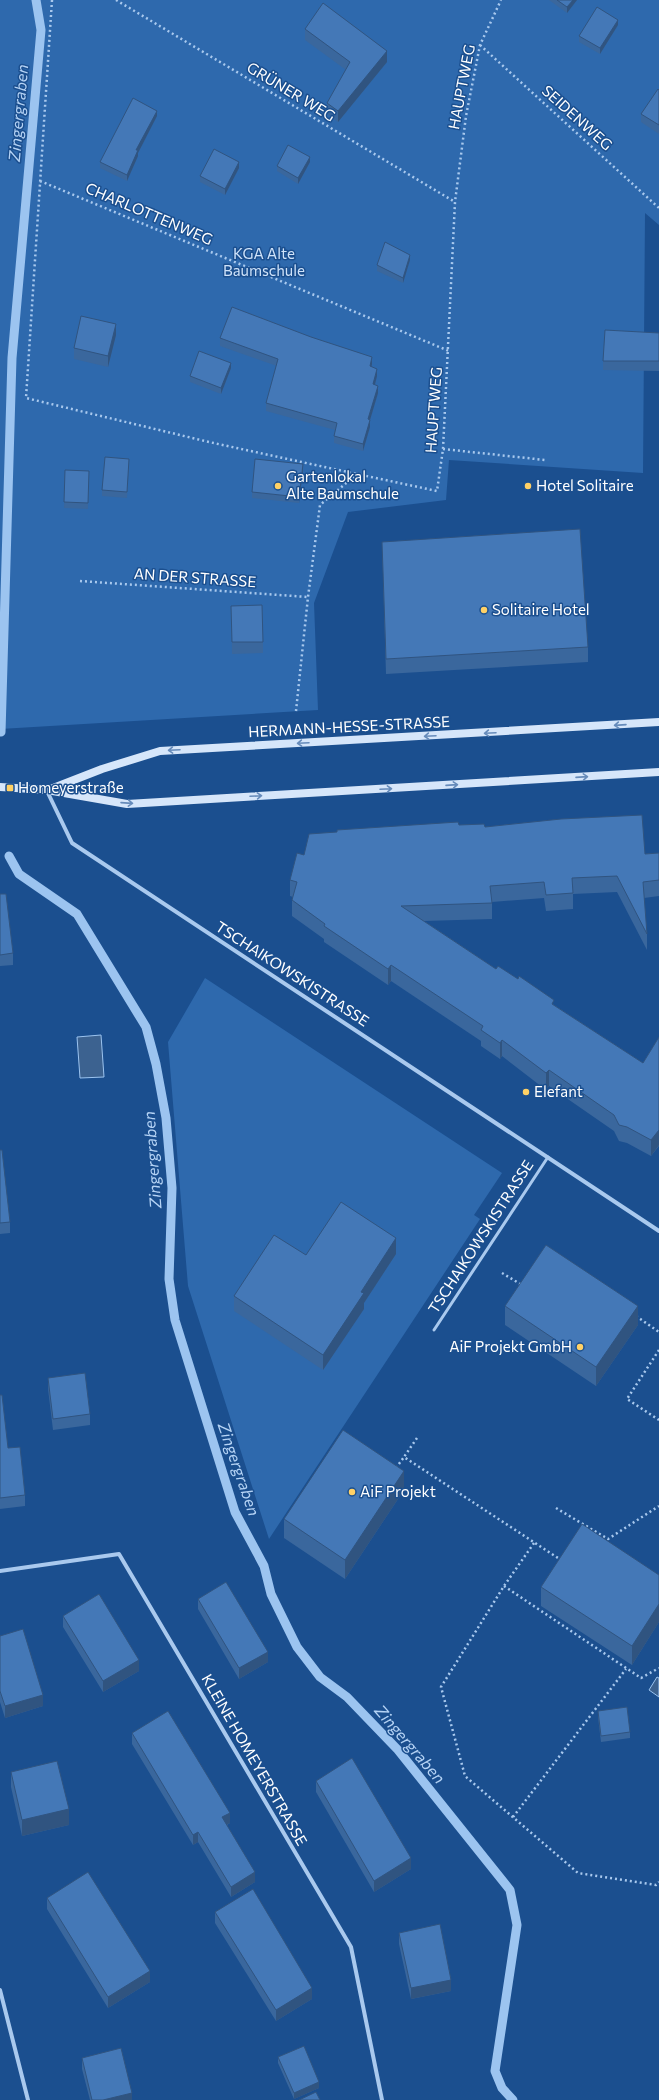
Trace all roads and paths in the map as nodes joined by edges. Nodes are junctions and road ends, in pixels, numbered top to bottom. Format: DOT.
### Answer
graph roads {
  1 [pos="52,0"];
  2 [pos="116,0"];
  3 [pos="501,0"];
  4 [pos="480,45"];
  5 [pos="40,181"];
  6 [pos="455,202"];
  7 [pos="659,208"];
  8 [pos="449,351"];
  9 [pos="444,449"];
  10 [pos="545,460"];
  11 [pos="357,474"];
  12 [pos="80,581"];
  13 [pos="308,597"];
  14 [pos="296,710"];
  15 [pos="659,722"];
  16 [pos="659,772"];
  17 [pos="0,787"];
  18 [pos="47,790"];
  19 [pos="548,1158"];
  20 [pos="659,1231"];
  21 [pos="502,1273"];
  22 [pos="529,1289"];
  23 [pos="635,1315"];
  24 [pos="434,1330"];
  25 [pos="659,1332"];
  26 [pos="659,1350"];
  27 [pos="659,1420"];
  28 [pos="417,1438"];
  29 [pos="404,1457"];
  30 [pos="392,1474"];
  31 [pos="659,1506"];
  32 [pos="556,1508"];
  33 [pos="534,1543"];
  34 [pos="562,1561"];
  35 [pos="0,1572"];
  36 [pos="504,1586"];
  37 [pos="659,1668"];
  38 [pos="626,1669"];
  39 [pos="513,1817"];
  40 [pos="659,1882"];
  41 [pos="0,1990"];
  42 [pos="28,2100"];
  43 [pos="382,2100"];
  1 -- 5 [label="path"];
  2 -- 6 [label="path, GRÜNER WEG"];
  3 -- 4 [label="path, HAUPTWEG"];
  4 -- 6 [label="path, HAUPTWEG"];
  4 -- 7 [label="path, SEIDENWEG"];
  5 -- 8 [label="path, CHARLOTTENWEG"];
  5 -- 11 [label="path"];
  6 -- 8 [label="path, HAUPTWEG"];
  8 -- 9 [label="path, HAUPTWEG"];
  9 -- 10 [label="path"];
  9 -- 11 [label="path, HAUPTWEG"];
  11 -- 13 [label="path"];
  12 -- 13 [label="path, AN DER STRASSE"];
  13 -- 14 [label="path"];
  15 -- 18 [label="main road, HERMANN-HESSE-STRASSE, one-way"];
  18 -- 16 [label="main road, HERMANN-HESSE-STRASSE, one-way"];
  17 -- 18 [label="main road, HERMANN-HESSE-STRASSE"];
  18 -- 19 [label="street, TSCHAIKOWSKISTRASSE"];
  19 -- 20 [label="street, TSCHAIKOWSKISTRASSE"];
  19 -- 24 [label="lane, TSCHAIKOWSKISTRASSE"];
  21 -- 22 [label="path"];
  23 -- 25 [label="path"];
  26 -- 27 [label="path"];
  28 -- 29 [label="path"];
  29 -- 30 [label="path"];
  29 -- 33 [label="path"];
  31 -- 32 [label="path"];
  33 -- 34 [label="path"];
  33 -- 36 [label="path"];
  35 -- 43 [label="street, KLEINE HOMEYERSTRASSE"];
  36 -- 38 [label="path"];
  36 -- 39 [label="path"];
  37 -- 38 [label="path"];
  38 -- 39 [label="path"];
  39 -- 40 [label="path"];
  41 -- 42 [label="street"];
}
